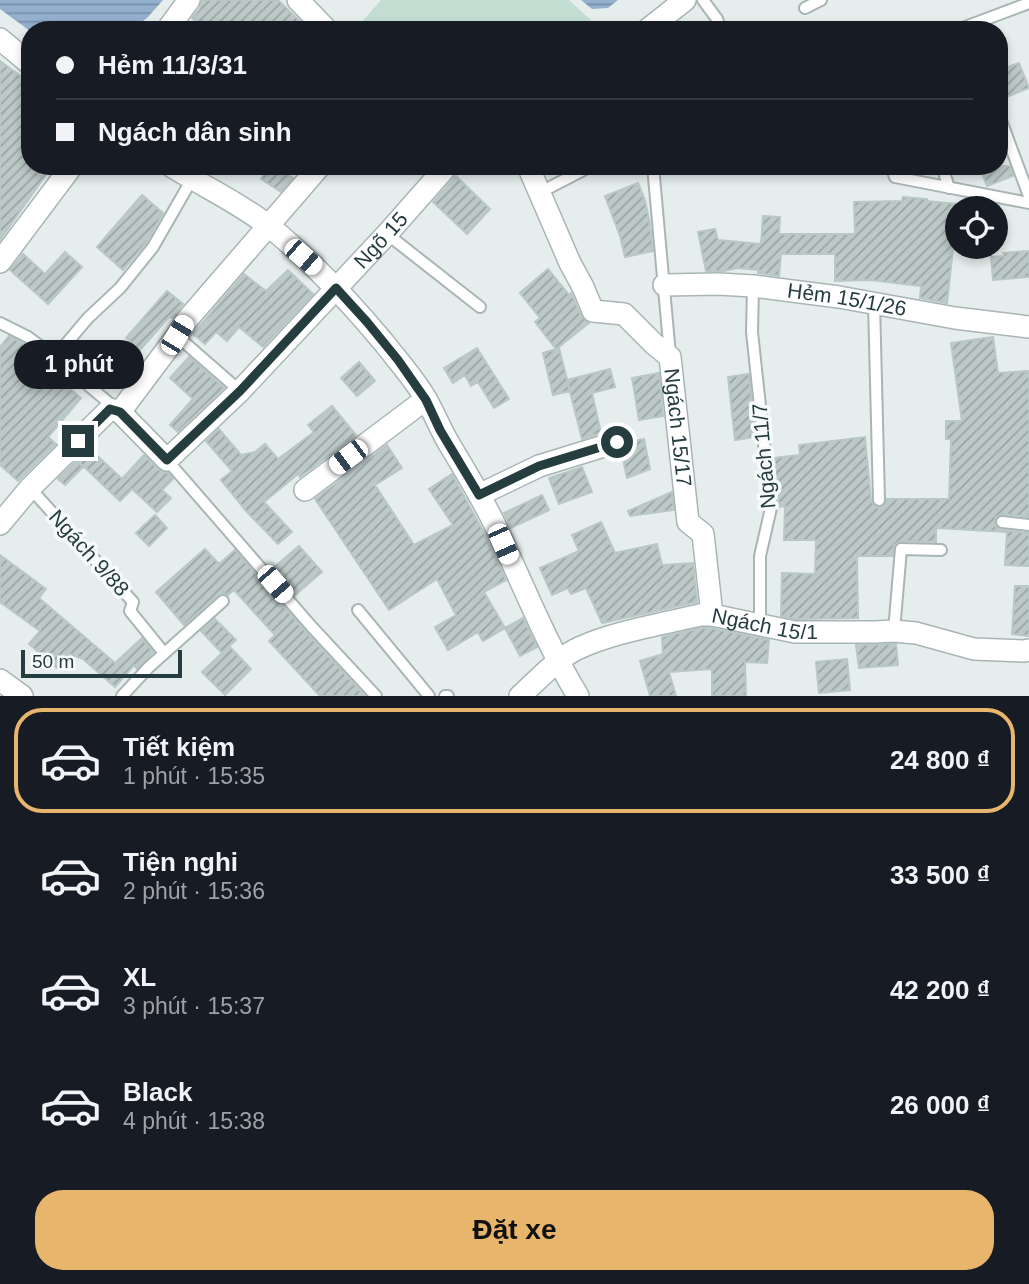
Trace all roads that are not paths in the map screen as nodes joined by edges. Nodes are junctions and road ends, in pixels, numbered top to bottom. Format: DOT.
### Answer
graph roads {
  1 [pos="189,0"];
  2 [pos="298,0"];
  3 [pos="685,0"];
  4 [pos="703,0"];
  5 [pos="821,0"];
  6 [pos="1029,3"];
  7 [pos="805,8"];
  8 [pos="174,21"];
  9 [pos="318,21"];
  10 [pos="658,21"];
  11 [pos="718,21"];
  12 [pos="981,21"];
  13 [pos="0,39"];
  14 [pos="21,56"];
  15 [pos="1008,139"];
  16 [pos="65,175"];
  17 [pos="186,175"];
  18 [pos="312,175"];
  19 [pos="439,175"];
  20 [pos="532,175"];
  21 [pos="574,175"];
  22 [pos="654,175"];
  23 [pos="894,175"];
  24 [pos="945,175"];
  25 [pos="192,179"];
  26 [pos="949,188"];
  27 [pos="539,193"];
  28 [pos="1029,196"];
  29 [pos="1029,203"];
  30 [pos="268,226"];
  31 [pos="387,234"];
  32 [pos="0,262"];
  33 [pos="664,285"];
  34 [pos="752,286"];
  35 [pos="336,288"];
  36 [pos="874,303"];
  37 [pos="480,307"];
  38 [pos="0,323"];
  39 [pos="1029,327"];
  40 [pos="177,335"];
  41 [pos="55,357"];
  42 [pos="670,357"];
  43 [pos="240,391"];
  44 [pos="426,400"];
  45 [pos="120,412"];
  46 [pos="617,442"];
  47 [pos="167,460"];
  48 [pos="30,488"];
  49 [pos="305,490"];
  50 [pos="479,495"];
  51 [pos="879,500"];
  52 [pos="1002,522"];
  53 [pos="0,524"];
  54 [pos="1029,525"];
  55 [pos="941,550"];
  56 [pos="223,601"];
  57 [pos="358,610"];
  58 [pos="712,615"];
  59 [pos="760,626"];
  60 [pos="894,631"];
  61 [pos="1029,650"];
  62 [pos="164,653"];
  63 [pos="558,663"];
  64 [pos="0,680"];
  65 [pos="22,696"];
  66 [pos="122,696"];
  67 [pos="376,696"];
  68 [pos="429,696"];
  69 [pos="520,696"];
  70 [pos="578,696"];
  1 -- 8 [label="street"];
  2 -- 9 [label="street"];
  3 -- 10 [label="street"];
  4 -- 11 [label="lane"];
  5 -- 7 [label="lane"];
  6 -- 12 [label="lane"];
  13 -- 14 [label="street"];
  15 -- 28 [label="lane"];
  16 -- 32 [label="street"];
  17 -- 25 [label="street"];
  18 -- 30 [label="street"];
  19 -- 31 [label="street, Ngõ 15"];
  20 -- 27 [label="street, Ngách 15/17"];
  21 -- 27 [label="lane"];
  22 -- 33 [label="lane"];
  23 -- 26 [label="lane"];
  24 -- 26 [label="lane"];
  25 -- 30 [label="street"];
  25 -- 41 [label="lane"];
  26 -- 29 [label="lane"];
  27 -- 42 [label="street, Ngách 15/17"];
  30 -- 35 [label="street"];
  30 -- 40 [label="street"];
  31 -- 35 [label="street, Ngõ 15"];
  31 -- 37 [label="lane"];
  33 -- 34 [label="street, Hẻm 15/1/26"];
  33 -- 42 [label="lane"];
  34 -- 36 [label="street, Hẻm 15/1/26"];
  34 -- 59 [label="lane, Ngách 11/7"];
  35 -- 43 [label="street, Ngõ 15"];
  35 -- 44 [label="street"];
  36 -- 39 [label="street, Hẻm 15/1/26"];
  36 -- 51 [label="lane"];
  38 -- 41 [label="lane"];
  40 -- 43 [label="lane"];
  40 -- 45 [label="street"];
  41 -- 45 [label="lane"];
  42 -- 58 [label="street, Ngách 15/17"];
  43 -- 47 [label="street, Ngõ 15"];
  44 -- 49 [label="street"];
  44 -- 50 [label="street"];
  45 -- 47 [label="street"];
  45 -- 48 [label="street"];
  46 -- 50 [label="street"];
  47 -- 67 [label="lane"];
  48 -- 53 [label="street"];
  48 -- 62 [label="lane, Ngách 9/88"];
  50 -- 63 [label="street"];
  52 -- 54 [label="lane"];
  55 -- 60 [label="lane"];
  56 -- 62 [label="lane"];
  57 -- 68 [label="lane"];
  58 -- 59 [label="street, Ngách 15/1"];
  58 -- 63 [label="street, Ngách 15/1"];
  59 -- 60 [label="street, Ngách 15/1"];
  60 -- 61 [label="street, Ngách 15/1"];
  62 -- 66 [label="lane"];
  63 -- 69 [label="street, Ngách 15/1"];
  63 -- 70 [label="street"];
  64 -- 65 [label="street"];
}
